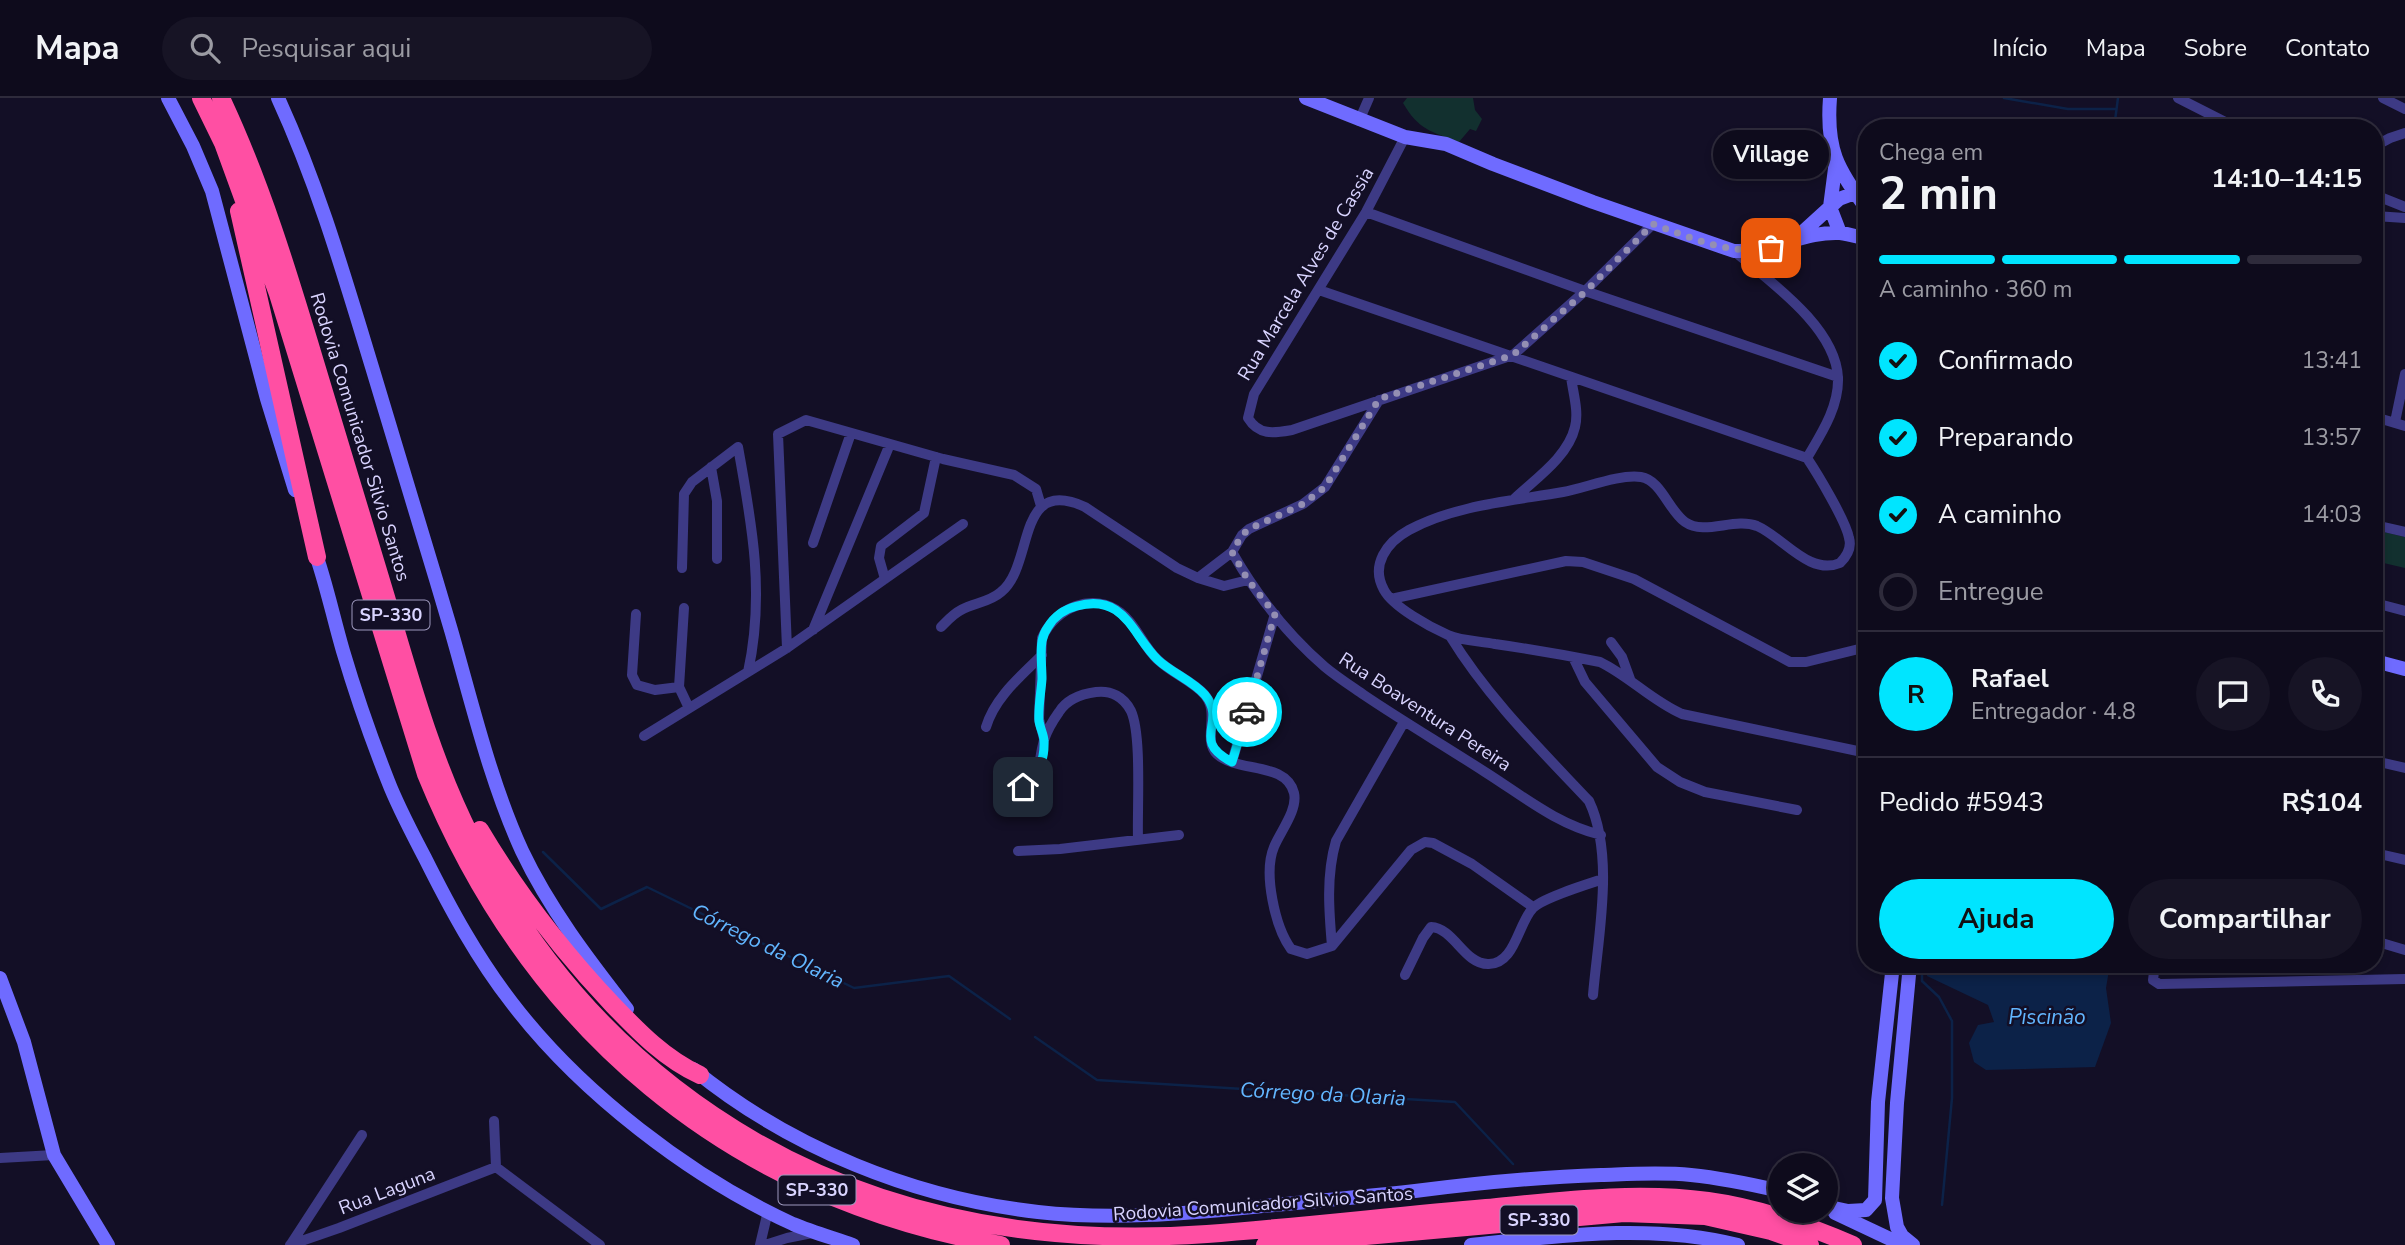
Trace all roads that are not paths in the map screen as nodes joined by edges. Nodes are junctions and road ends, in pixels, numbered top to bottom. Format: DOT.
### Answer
graph roads {
  1 [pos="168,98"];
  2 [pos="201,98"];
  3 [pos="221,98"];
  4 [pos="278,98"];
  5 [pos="1306,98"];
  6 [pos="1369,98"];
  7 [pos="1830,98"];
  8 [pos="2178,98"];
  9 [pos="2383,98"];
  10 [pos="2397,101"];
  11 [pos="2405,109"];
  12 [pos="2219,119"];
  13 [pos="1359,121"];
  14 [pos="2405,133"];
  15 [pos="1405,137"];
  16 [pos="2383,142"];
  17 [pos="223,143"];
  18 [pos="1836,161"];
  19 [pos="1855,193"];
  20 [pos="1858,197"];
  21 [pos="2383,198"];
  22 [pos="1830,207"];
  23 [pos="2405,207"];
  24 [pos="1366,212"];
  25 [pos="2383,217"];
  26 [pos="2405,218"];
  27 [pos="1653,224"];
  28 [pos="1840,233"];
  29 [pos="1858,237"];
  30 [pos="1793,241"];
  31 [pos="1734,251"];
  32 [pos="1320,289"];
  33 [pos="1586,291"];
  34 [pos="1513,355"];
  35 [pos="2405,374"];
  36 [pos="1571,377"];
  37 [pos="1838,377"];
  38 [pos="1379,399"];
  39 [pos="2383,419"];
  40 [pos="2400,424"];
  41 [pos="851,433"];
  42 [pos="890,444"];
  43 [pos="936,457"];
  44 [pos="1807,458"];
  45 [pos="711,467"];
  46 [pos="1514,499"];
  47 [pos="1041,506"];
  48 [pos="963,524"];
  49 [pos="2383,527"];
  50 [pos="2405,532"];
  51 [pos="813,543"];
  52 [pos="1232,552"];
  53 [pos="317,556"];
  54 [pos="717,559"];
  55 [pos="682,568"];
  56 [pos="1198,578"];
  57 [pos="885,579"];
  58 [pos="1248,580"];
  59 [pos="1391,599"];
  60 [pos="2383,605"];
  61 [pos="684,608"];
  62 [pos="2405,611"];
  63 [pos="636,614"];
  64 [pos="1275,614"];
  65 [pos="941,627"];
  66 [pos="812,630"];
  67 [pos="1450,636"];
  68 [pos="1611,642"];
  69 [pos="787,648"];
  70 [pos="1858,648"];
  71 [pos="1042,654"];
  72 [pos="1573,657"];
  73 [pos="2383,663"];
  74 [pos="2405,669"];
  75 [pos="748,672"];
  76 [pos="1630,679"];
  77 [pos="679,687"];
  78 [pos="689,708"];
  79 [pos="1404,722"];
  80 [pos="986,727"];
  81 [pos="644,736"];
  82 [pos="1044,740"];
  83 [pos="1858,751"];
  84 [pos="1232,762"];
  85 [pos="2383,763"];
  86 [pos="2405,768"];
  87 [pos="443,775"];
  88 [pos="1009,794"];
  89 [pos="1797,810"];
  90 [pos="1179,835"];
  91 [pos="1601,835"];
  92 [pos="1138,839"];
  93 [pos="1018,851"];
  94 [pos="2383,855"];
  95 [pos="2405,860"];
  96 [pos="1603,879"];
  97 [pos="1533,907"];
  98 [pos="2383,943"];
  99 [pos="1332,946"];
  100 [pos="2405,950"];
  101 [pos="1892,973"];
  102 [pos="1909,973"];
  103 [pos="2154,973"];
  104 [pos="1405,975"];
  105 [pos="0,978"];
  106 [pos="2405,979"];
  107 [pos="1593,995"];
  108 [pos="700,1074"];
  109 [pos="494,1121"];
  110 [pos="362,1135"];
  111 [pos="54,1155"];
  112 [pos="0,1158"];
  113 [pos="496,1167"];
  114 [pos="1768,1188"];
  115 [pos="1838,1210"];
  116 [pos="768,1211"];
  117 [pos="1838,1214"];
  118 [pos="308,1220"];
  119 [pos="817,1233"];
  120 [pos="318,1235"];
  121 [pos="108,1245"];
  122 [pos="291,1245"];
  123 [pos="600,1245"];
  124 [pos="762,1245"];
  125 [pos="853,1245"];
  126 [pos="1002,1245"];
  127 [pos="1265,1245"];
  128 [pos="1471,1245"];
  129 [pos="1738,1245"];
  130 [pos="1810,1245"];
  131 [pos="1853,1245"];
  132 [pos="1903,1245"];
  133 [pos="1913,1245"];
  1 -- 53 [label="main road"];
  2 -- 17 [label="highway, Rodovia Comunicador Silvio Santos / SP-330"];
  3 -- 87 [label="highway, Rodovia Comunicador Silvio Santos / SP-330"];
  4 -- 108 [label="main road"];
  5 -- 13 [label="main road"];
  6 -- 13 [label="street"];
  7 -- 18 [label="main road"];
  8 -- 12 [label="street"];
  9 -- 10 [label="street"];
  10 -- 11 [label="street"];
  13 -- 15 [label="main road"];
  14 -- 16 [label="street"];
  15 -- 24 [label="street, Rua Marcela Alves de Cassia"];
  15 -- 27 [label="main road"];
  17 -- 53 [label="highway"];
  17 -- 126 [label="highway, Rodovia Comunicador Silvio Santos / SP-330"];
  18 -- 19 [label="main road"];
  18 -- 22 [label="main road"];
  19 -- 20 [label="main road"];
  19 -- 22 [label="main road"];
  21 -- 23 [label="street"];
  22 -- 28 [label="main road"];
  22 -- 30 [label="main road"];
  24 -- 32 [label="street, Rua Marcela Alves de Cassia"];
  24 -- 33 [label="street"];
  25 -- 26 [label="street"];
  27 -- 31 [label="main road"];
  27 -- 33 [label="street, Rua Marcela Alves de Cassia"];
  28 -- 29 [label="main road"];
  28 -- 30 [label="main road"];
  30 -- 31 [label="main road"];
  31 -- 37 [label="street"];
  32 -- 34 [label="street"];
  32 -- 38 [label="street, Rua Marcela Alves de Cassia"];
  33 -- 34 [label="street, Rua Marcela Alves de Cassia"];
  33 -- 37 [label="street"];
  34 -- 36 [label="street"];
  34 -- 38 [label="street, Rua Marcela Alves de Cassia"];
  35 -- 40 [label="street"];
  36 -- 44 [label="street"];
  36 -- 46 [label="street"];
  37 -- 44 [label="street"];
  38 -- 52 [label="street"];
  39 -- 40 [label="street"];
  41 -- 42 [label="street"];
  41 -- 51 [label="street"];
  41 -- 69 [label="street"];
  42 -- 43 [label="street"];
  42 -- 66 [label="street"];
  43 -- 47 [label="street"];
  43 -- 57 [label="street"];
  44 -- 46 [label="street"];
  45 -- 54 [label="street"];
  45 -- 55 [label="street"];
  45 -- 75 [label="street"];
  46 -- 59 [label="street"];
  47 -- 56 [label="street"];
  47 -- 65 [label="street"];
  48 -- 57 [label="street"];
  49 -- 50 [label="street"];
  52 -- 56 [label="street"];
  52 -- 58 [label="street, Rua Boaventura Pereira"];
  53 -- 116 [label="main road"];
  56 -- 58 [label="street"];
  57 -- 66 [label="street"];
  58 -- 64 [label="street, Rua Boaventura Pereira"];
  59 -- 67 [label="street"];
  59 -- 70 [label="street"];
  60 -- 62 [label="street"];
  61 -- 77 [label="street"];
  63 -- 77 [label="street"];
  64 -- 79 [label="street, Rua Boaventura Pereira"];
  64 -- 84 [label="street"];
  66 -- 69 [label="street"];
  67 -- 72 [label="street"];
  67 -- 91 [label="street"];
  68 -- 76 [label="street"];
  69 -- 75 [label="street"];
  71 -- 80 [label="street"];
  71 -- 82 [label="street"];
  71 -- 84 [label="street"];
  72 -- 76 [label="street"];
  72 -- 89 [label="street"];
  73 -- 74 [label="main road"];
  75 -- 78 [label="street"];
  76 -- 83 [label="street"];
  77 -- 78 [label="street"];
  78 -- 81 [label="street"];
  79 -- 91 [label="street, Rua Boaventura Pereira"];
  79 -- 99 [label="street"];
  82 -- 88 [label="street"];
  82 -- 92 [label="street"];
  84 -- 99 [label="street"];
  85 -- 86 [label="street"];
  87 -- 108 [label="highway"];
  87 -- 131 [label="highway, Rodovia Comunicador Silvio Santos / SP-330"];
  90 -- 92 [label="street"];
  91 -- 96 [label="street"];
  92 -- 93 [label="street"];
  94 -- 95 [label="street"];
  96 -- 97 [label="street"];
  96 -- 107 [label="street"];
  97 -- 99 [label="street"];
  97 -- 104 [label="street"];
  98 -- 100 [label="street"];
  101 -- 115 [label="main road"];
  102 -- 133 [label="main road"];
  103 -- 106 [label="street"];
  105 -- 111 [label="main road"];
  108 -- 114 [label="main road"];
  109 -- 113 [label="street"];
  110 -- 118 [label="street"];
  111 -- 112 [label="street"];
  111 -- 121 [label="main road"];
  113 -- 120 [label="street, Rua Laguna"];
  113 -- 123 [label="street"];
  116 -- 119 [label="main road"];
  116 -- 124 [label="street"];
  117 -- 132 [label="main road"];
  118 -- 120 [label="street"];
  118 -- 122 [label="street"];
  119 -- 124 [label="street"];
  119 -- 125 [label="main road"];
  120 -- 122 [label="street, Rua Laguna"];
  127 -- 130 [label="highway, Rodovia Comunicador Silvio Santos / SP-330"];
  128 -- 129 [label="main road"];
}
